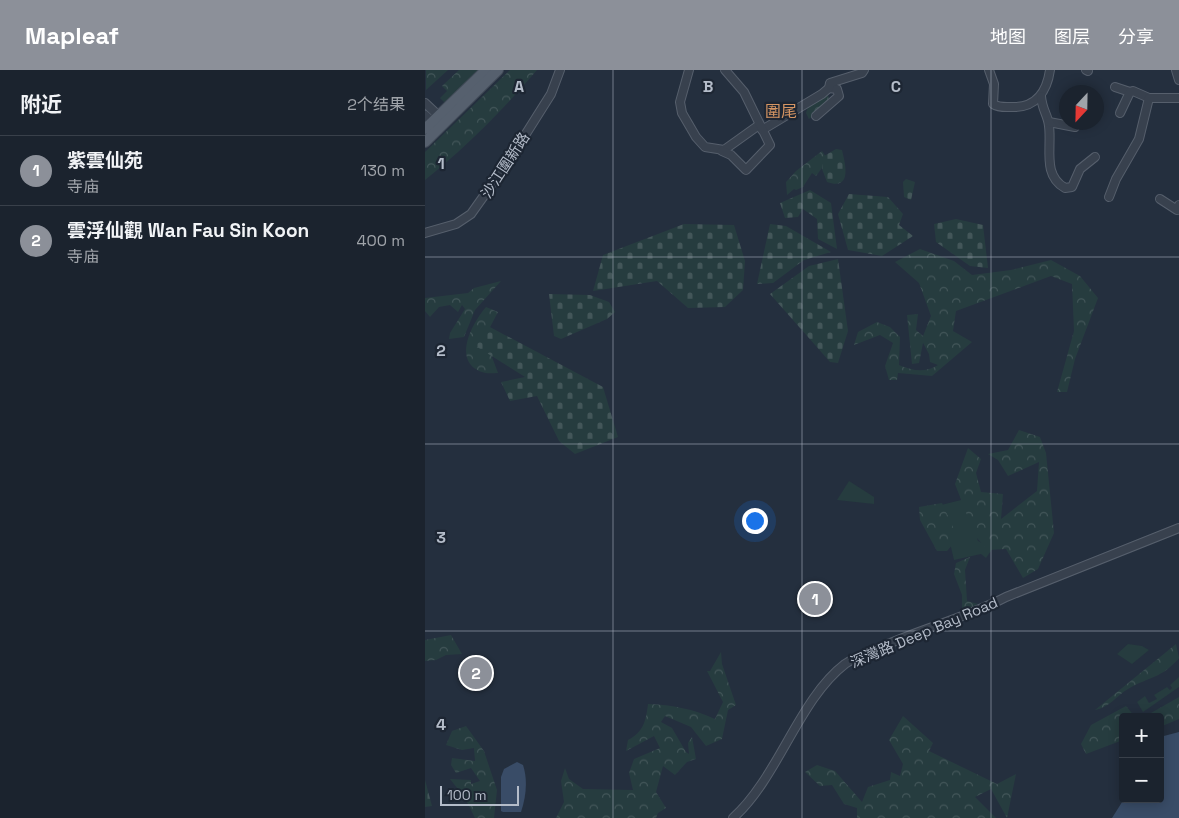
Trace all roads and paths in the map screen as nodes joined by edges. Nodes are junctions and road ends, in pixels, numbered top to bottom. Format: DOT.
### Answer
graph roads {
  1 [pos="486,70"];
  2 [pos="499,70"];
  3 [pos="560,70"];
  4 [pos="689,70"];
  5 [pos="725,70"];
  6 [pos="864,70"];
  7 [pos="989,70"];
  8 [pos="1050,70"];
  9 [pos="1176,70"];
  10 [pos="1179,80"];
  11 [pos="1115,87"];
  12 [pos="829,88"];
  13 [pos="1130,92"];
  14 [pos="1041,96"];
  15 [pos="1149,98"];
  16 [pos="1179,98"];
  17 [pos="425,103"];
  18 [pos="1120,113"];
  19 [pos="816,116"];
  20 [pos="436,120"];
  21 [pos="1049,122"];
  22 [pos="1059,124"];
  23 [pos="761,127"];
  24 [pos="425,130"];
  25 [pos="425,142"];
  26 [pos="722,150"];
  27 [pos="1095,157"];
  28 [pos="1109,197"];
  29 [pos="1160,199"];
  30 [pos="1178,210"];
  31 [pos="425,233"];
  32 [pos="1179,528"];
  33 [pos="733,818"];
  1 -- 20 [label="main road"];
  2 -- 20 [label="main road"];
  3 -- 31 [label="street, 沙江圍新路"];
  4 -- 26 [label="street"];
  5 -- 23 [label="street"];
  6 -- 12 [label="street"];
  7 -- 14 [label="street"];
  8 -- 14 [label="street"];
  9 -- 10 [label="street"];
  11 -- 13 [label="street"];
  12 -- 19 [label="street"];
  12 -- 23 [label="street"];
  13 -- 15 [label="street"];
  13 -- 18 [label="street"];
  14 -- 21 [label="street"];
  15 -- 16 [label="street"];
  15 -- 28 [label="street"];
  17 -- 20 [label="street"];
  20 -- 24 [label="main road"];
  20 -- 25 [label="main road"];
  21 -- 22 [label="street"];
  21 -- 27 [label="street"];
  23 -- 26 [label="street"];
  23 -- 26 [label="street"];
  29 -- 30 [label="street"];
  32 -- 33 [label="street, 深灣路 Deep Bay Road"];
}
